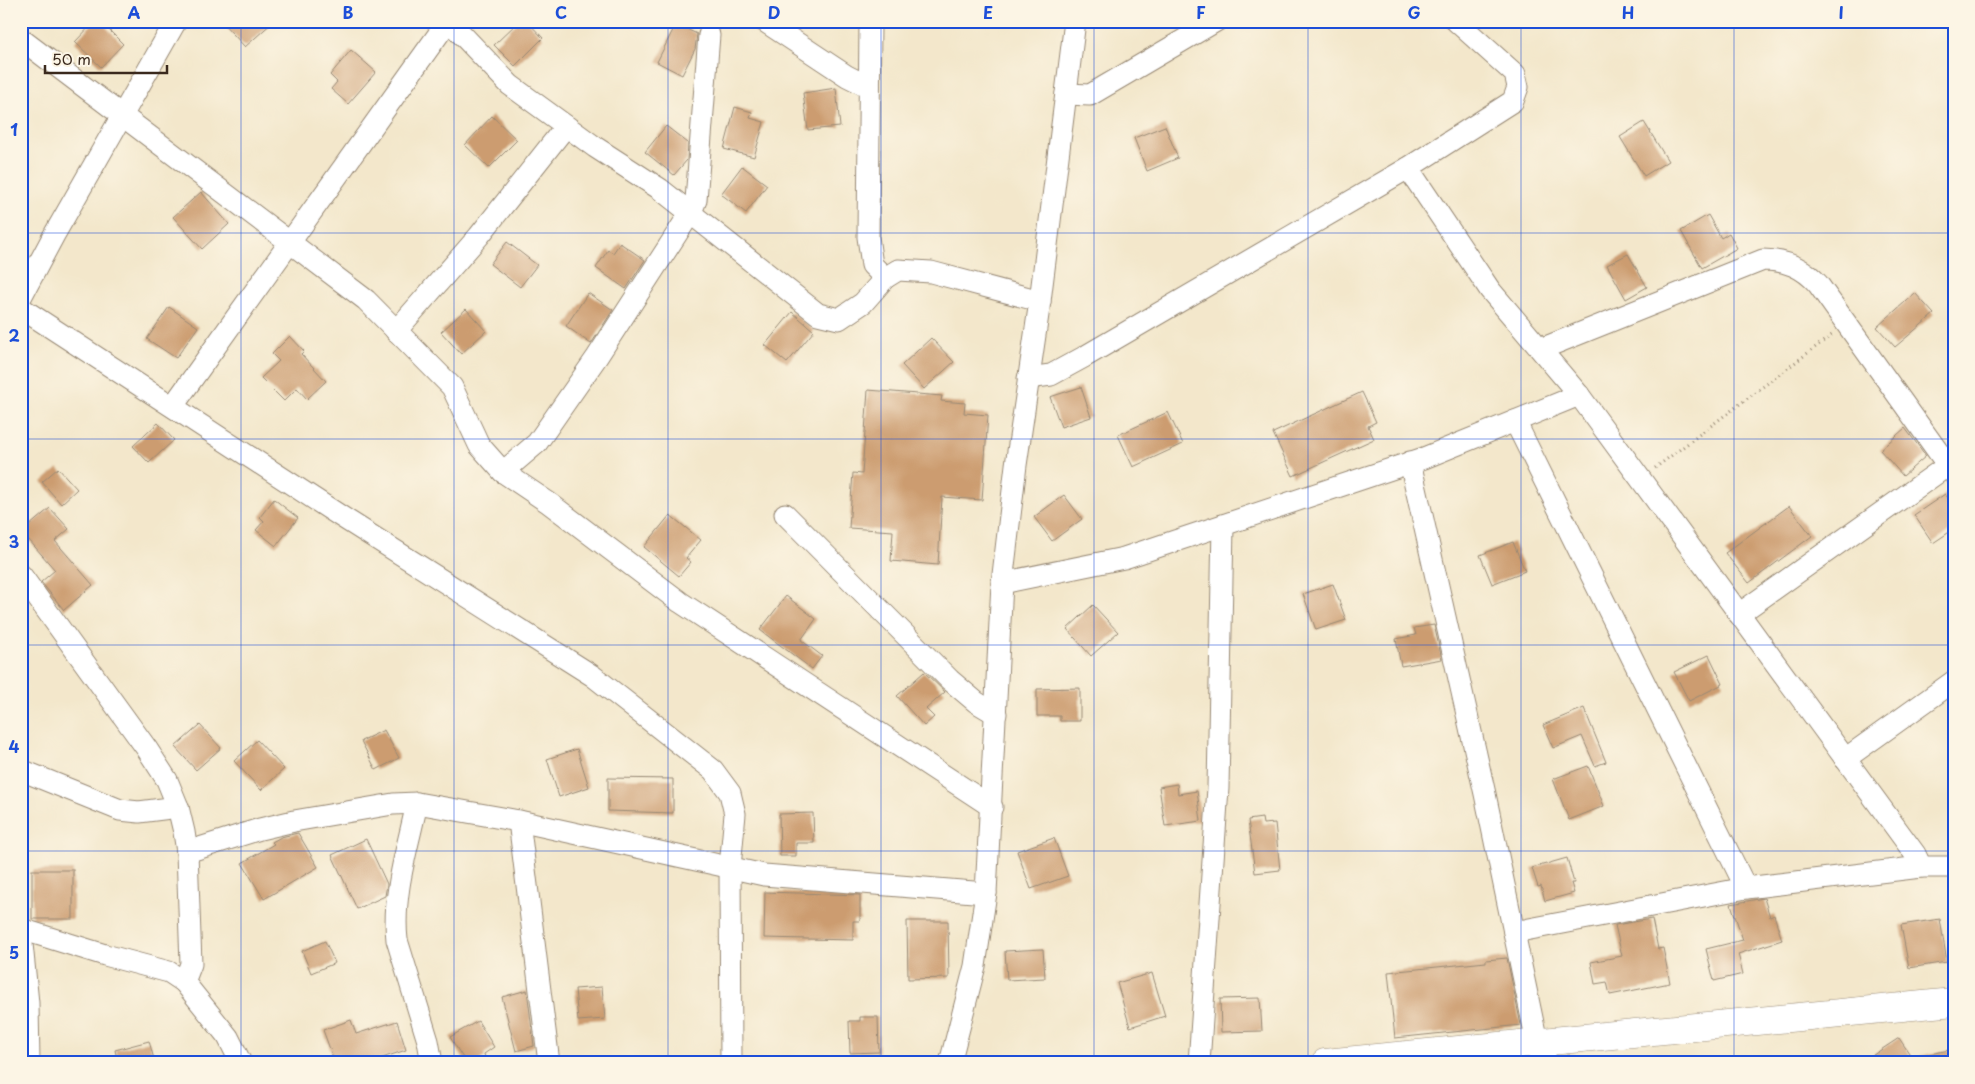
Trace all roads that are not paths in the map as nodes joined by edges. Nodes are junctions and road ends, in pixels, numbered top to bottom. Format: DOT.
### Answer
graph roads {
  1 [pos="176,21"];
  2 [pos="449,21"];
  3 [pos="764,21"];
  4 [pos="870,21"];
  5 [pos="1075,21"];
  6 [pos="1216,21"];
  7 [pos="1456,21"];
  8 [pos="709,34"];
  9 [pos="21,39"];
  10 [pos="869,87"];
  11 [pos="1066,94"];
  12 [pos="122,117"];
  13 [pos="566,126"];
  14 [pos="1408,168"];
  15 [pos="690,212"];
  16 [pos="290,244"];
  17 [pos="885,278"];
  18 [pos="21,297"];
  19 [pos="1040,300"];
  20 [pos="21,308"];
  21 [pos="396,330"];
  22 [pos="1541,349"];
  23 [pos="1028,378"];
  24 [pos="1579,395"];
  25 [pos="173,406"];
  26 [pos="1515,421"];
  27 [pos="1410,462"];
  28 [pos="1950,470"];
  29 [pos="503,472"];
  30 [pos="785,514"];
  31 [pos="1223,525"];
  32 [pos="21,575"];
  33 [pos="1002,582"];
  34 [pos="1739,614"];
  35 [pos="1954,681"];
  36 [pos="996,714"];
  37 [pos="1845,759"];
  38 [pos="21,770"];
  39 [pos="417,803"];
  40 [pos="178,807"];
  41 [pos="992,807"];
  42 [pos="519,820"];
  43 [pos="187,852"];
  44 [pos="730,867"];
  45 [pos="1921,867"];
  46 [pos="1954,867"];
  47 [pos="1746,888"];
  48 [pos="986,893"];
  49 [pos="21,929"];
  50 [pos="1514,932"];
  51 [pos="21,934"];
  52 [pos="184,982"];
  53 [pos="1954,1002"];
  54 [pos="1542,1052"];
  55 [pos="29,1063"];
  56 [pos="241,1063"];
  57 [pos="432,1063"];
  58 [pos="549,1063"];
  59 [pos="731,1063"];
  60 [pos="950,1063"];
  61 [pos="1199,1063"];
  62 [pos="1325,1063"];
  1 -- 12 [label="street"];
  2 -- 13 [label="street"];
  2 -- 16 [label="street"];
  3 -- 10 [label="street"];
  4 -- 10 [label="street"];
  5 -- 11 [label="street"];
  6 -- 11 [label="street"];
  7 -- 14 [label="street"];
  8 -- 15 [label="street"];
  9 -- 12 [label="street"];
  10 -- 17 [label="street"];
  11 -- 19 [label="street"];
  12 -- 16 [label="street"];
  12 -- 18 [label="street"];
  13 -- 15 [label="street"];
  13 -- 21 [label="street"];
  14 -- 22 [label="street"];
  14 -- 23 [label="street"];
  15 -- 17 [label="street"];
  15 -- 29 [label="street"];
  16 -- 21 [label="street"];
  16 -- 25 [label="street"];
  17 -- 19 [label="street"];
  19 -- 23 [label="street"];
  20 -- 25 [label="street"];
  21 -- 29 [label="street"];
  22 -- 24 [label="street"];
  22 -- 28 [label="street"];
  23 -- 33 [label="street"];
  24 -- 26 [label="street"];
  24 -- 34 [label="street"];
  25 -- 44 [label="street"];
  26 -- 27 [label="street"];
  26 -- 47 [label="street"];
  27 -- 31 [label="street"];
  27 -- 50 [label="street"];
  28 -- 34 [label="street"];
  29 -- 41 [label="street"];
  30 -- 36 [label="street"];
  31 -- 33 [label="street"];
  31 -- 61 [label="street"];
  32 -- 40 [label="street"];
  33 -- 36 [label="street"];
  34 -- 37 [label="street"];
  35 -- 37 [label="street"];
  36 -- 41 [label="street"];
  37 -- 45 [label="street"];
  38 -- 40 [label="street"];
  39 -- 42 [label="street"];
  39 -- 43 [label="street"];
  39 -- 57 [label="street"];
  40 -- 43 [label="street"];
  41 -- 48 [label="street"];
  42 -- 44 [label="street"];
  42 -- 58 [label="street"];
  43 -- 52 [label="street"];
  44 -- 48 [label="street"];
  44 -- 59 [label="street"];
  45 -- 46 [label="street"];
  45 -- 47 [label="street"];
  47 -- 50 [label="street"];
  48 -- 60 [label="street"];
  49 -- 52 [label="street"];
  50 -- 54 [label="street"];
  51 -- 55 [label="street"];
  52 -- 56 [label="street"];
  53 -- 54 [label="main road"];
  54 -- 62 [label="main road"];
}
